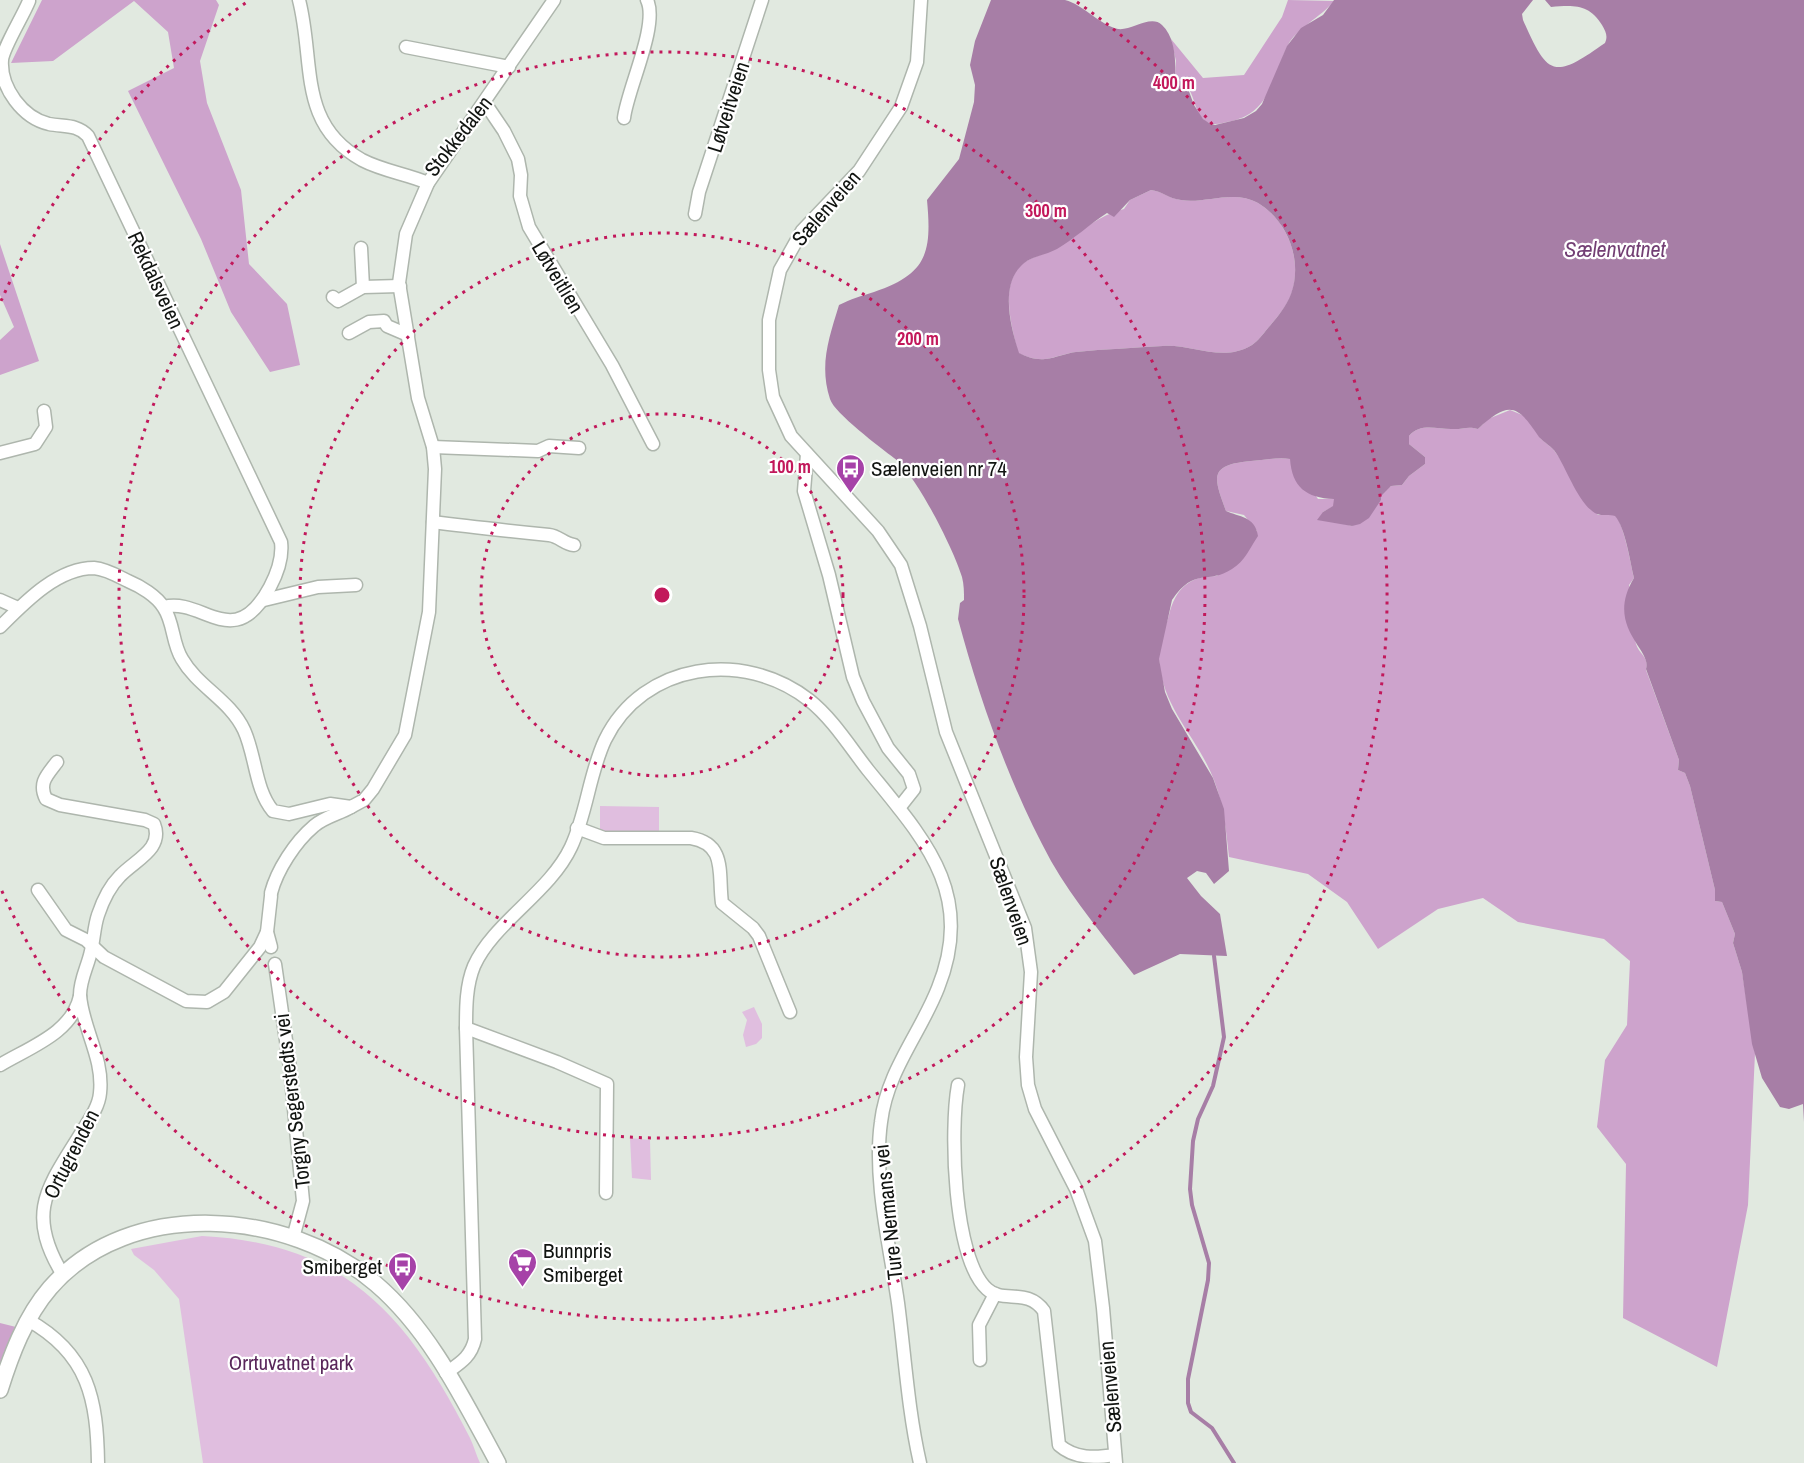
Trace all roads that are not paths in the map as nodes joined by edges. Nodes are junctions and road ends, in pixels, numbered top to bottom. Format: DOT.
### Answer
graph roads {
  1 [pos="299,0"];
  2 [pos="554,0"];
  3 [pos="647,0"];
  4 [pos="762,0"];
  5 [pos="921,0"];
  6 [pos="29,1"];
  7 [pos="406,47"];
  8 [pos="509,67"];
  9 [pos="485,103"];
  10 [pos="624,118"];
  11 [pos="428,183"];
  12 [pos="695,214"];
  13 [pos="361,248"];
  14 [pos="400,286"];
  15 [pos="363,287"];
  16 [pos="333,297"];
  17 [pos="349,333"];
  18 [pos="408,335"];
  19 [pos="44,411"];
  20 [pos="653,444"];
  21 [pos="433,447"];
  22 [pos="579,448"];
  23 [pos="0,453"];
  24 [pos="807,454"];
  25 [pos="433,522"];
  26 [pos="574,544"];
  27 [pos="356,585"];
  28 [pos="0,600"];
  29 [pos="264,600"];
  30 [pos="164,607"];
  31 [pos="18,608"];
  32 [pos="0,627"];
  33 [pos="57,762"];
  34 [pos="351,807"];
  35 [pos="899,808"];
  36 [pos="577,828"];
  37 [pos="38,890"];
  38 [pos="267,932"];
  39 [pos="271,947"];
  40 [pos="92,948"];
  41 [pos="275,964"];
  42 [pos="80,995"];
  43 [pos="790,1012"];
  44 [pos="466,1028"];
  45 [pos="0,1065"];
  46 [pos="958,1085"];
  47 [pos="606,1193"];
  48 [pos="292,1238"];
  49 [pos="63,1275"];
  50 [pos="995,1294"];
  51 [pos="28,1320"];
  52 [pos="980,1360"];
  53 [pos="446,1373"];
  54 [pos="0,1390"];
  55 [pos="1115,1459"];
  56 [pos="98,1463"];
  57 [pos="498,1463"];
  58 [pos="920,1463"];
  1 -- 11 [label="street, Stokkedalen"];
  2 -- 8 [label="street, Stokkedalen"];
  3 -- 10 [label="street"];
  4 -- 12 [label="street, Løtveitveien"];
  5 -- 24 [label="street, Sælenveien"];
  6 -- 29 [label="street, Rekdalsveien"];
  7 -- 8 [label="street, Stokkedalen"];
  8 -- 9 [label="street, Stokkedalen"];
  9 -- 11 [label="street, Stokkedalen"];
  9 -- 20 [label="street, Løtveitlien"];
  11 -- 14 [label="street"];
  13 -- 15 [label="street"];
  14 -- 15 [label="street"];
  14 -- 18 [label="street"];
  15 -- 16 [label="street"];
  17 -- 18 [label="street"];
  18 -- 21 [label="street"];
  19 -- 23 [label="street"];
  21 -- 22 [label="street"];
  21 -- 25 [label="street"];
  24 -- 35 [label="street"];
  24 -- 55 [label="street, Sælenveien"];
  25 -- 26 [label="street"];
  25 -- 34 [label="street"];
  27 -- 29 [label="street"];
  28 -- 31 [label="street"];
  29 -- 30 [label="street"];
  30 -- 31 [label="street"];
  30 -- 34 [label="street"];
  31 -- 32 [label="street"];
  33 -- 40 [label="street, Ortugrenden"];
  34 -- 38 [label="street"];
  35 -- 36 [label="street, Ture Nermans vei"];
  35 -- 58 [label="street, Ture Nermans vei"];
  36 -- 43 [label="street"];
  36 -- 44 [label="street, Ture Nermans vei"];
  37 -- 40 [label="street"];
  38 -- 39 [label="street"];
  38 -- 40 [label="street"];
  40 -- 42 [label="street, Ortugrenden"];
  41 -- 48 [label="street, Torgny Segerstedts vei"];
  42 -- 45 [label="street, Ortugrenden"];
  42 -- 49 [label="street, Ortugrenden"];
  44 -- 47 [label="street"];
  44 -- 53 [label="street, Ture Nermans vei"];
  46 -- 50 [label="street"];
  48 -- 49 [label="main road"];
  48 -- 53 [label="main road"];
  49 -- 51 [label="main road"];
  50 -- 52 [label="street"];
  50 -- 55 [label="street, Sælenveien"];
  51 -- 54 [label="main road"];
  51 -- 56 [label="street"];
  53 -- 57 [label="main road"];
}
